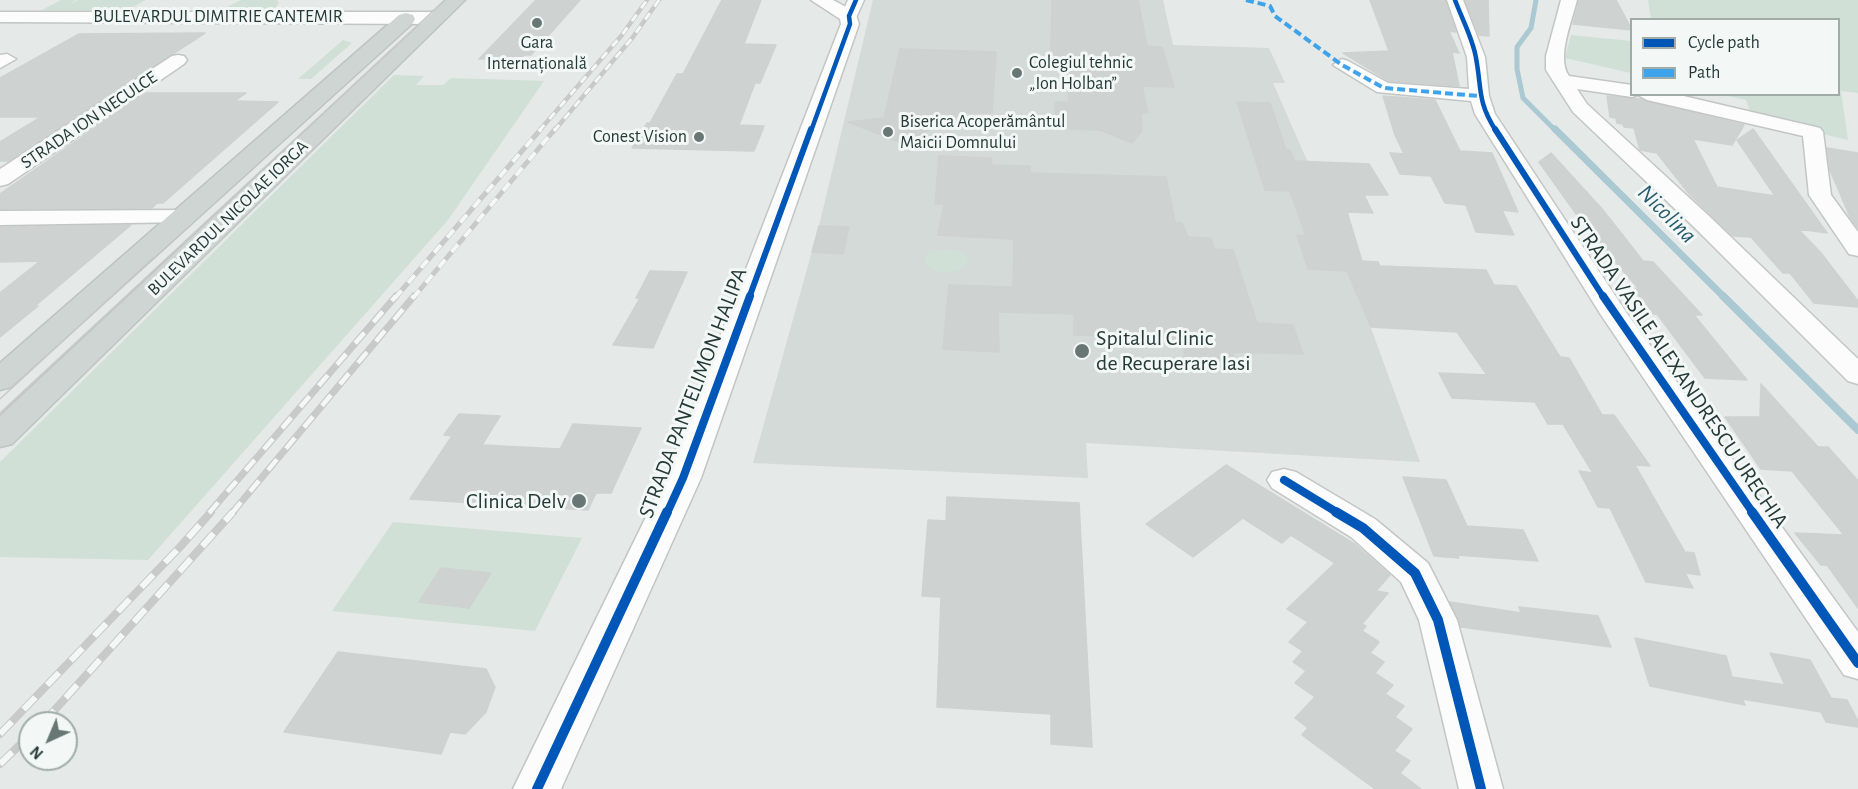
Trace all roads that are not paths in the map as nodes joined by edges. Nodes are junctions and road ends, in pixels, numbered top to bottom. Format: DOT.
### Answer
graph roads {
  1 [pos="456,0"];
  2 [pos="820,0"];
  3 [pos="1455,0"];
  4 [pos="1569,0"];
  5 [pos="852,8"];
  6 [pos="0,17"];
  7 [pos="420,17"];
  8 [pos="0,24"];
  9 [pos="178,60"];
  10 [pos="1342,65"];
  11 [pos="1561,81"];
  12 [pos="1630,91"];
  13 [pos="1479,96"];
  14 [pos="1656,96"];
  15 [pos="0,179"];
  16 [pos="183,217"];
  17 [pos="0,218"];
  18 [pos="1858,249"];
  19 [pos="1858,375"];
  20 [pos="0,380"];
  21 [pos="0,436"];
  22 [pos="1284,480"];
  23 [pos="1858,663"];
  24 [pos="537,789"];
  25 [pos="1481,789"];
  1 -- 7 [label="main road, BULEVARDUL NICOLAE IORGA"];
  2 -- 5 [label="street"];
  3 -- 13 [label="street, STRADA VASILE ALEXANDRESCU URECHIA"];
  4 -- 11 [label="street"];
  5 -- 24 [label="street, STRADA PANTELIMON HALIPA"];
  6 -- 7 [label="street, BULEVARDUL DIMITRIE CANTEMIR"];
  7 -- 8 [label="street, BULEVARDUL DIMITRIE CANTEMIR"];
  7 -- 16 [label="main road, BULEVARDUL NICOLAE IORGA"];
  7 -- 21 [label="main road, BULEVARDUL NICOLAE IORGA"];
  9 -- 15 [label="street, STRADA ION NECULCE"];
  10 -- 13 [label="street"];
  11 -- 12 [label="street"];
  11 -- 19 [label="street"];
  13 -- 23 [label="street, STRADA VASILE ALEXANDRESCU URECHIA"];
  14 -- 18 [label="street"];
  16 -- 17 [label="street"];
  16 -- 20 [label="main road, BULEVARDUL NICOLAE IORGA"];
  22 -- 25 [label="street"];
}
